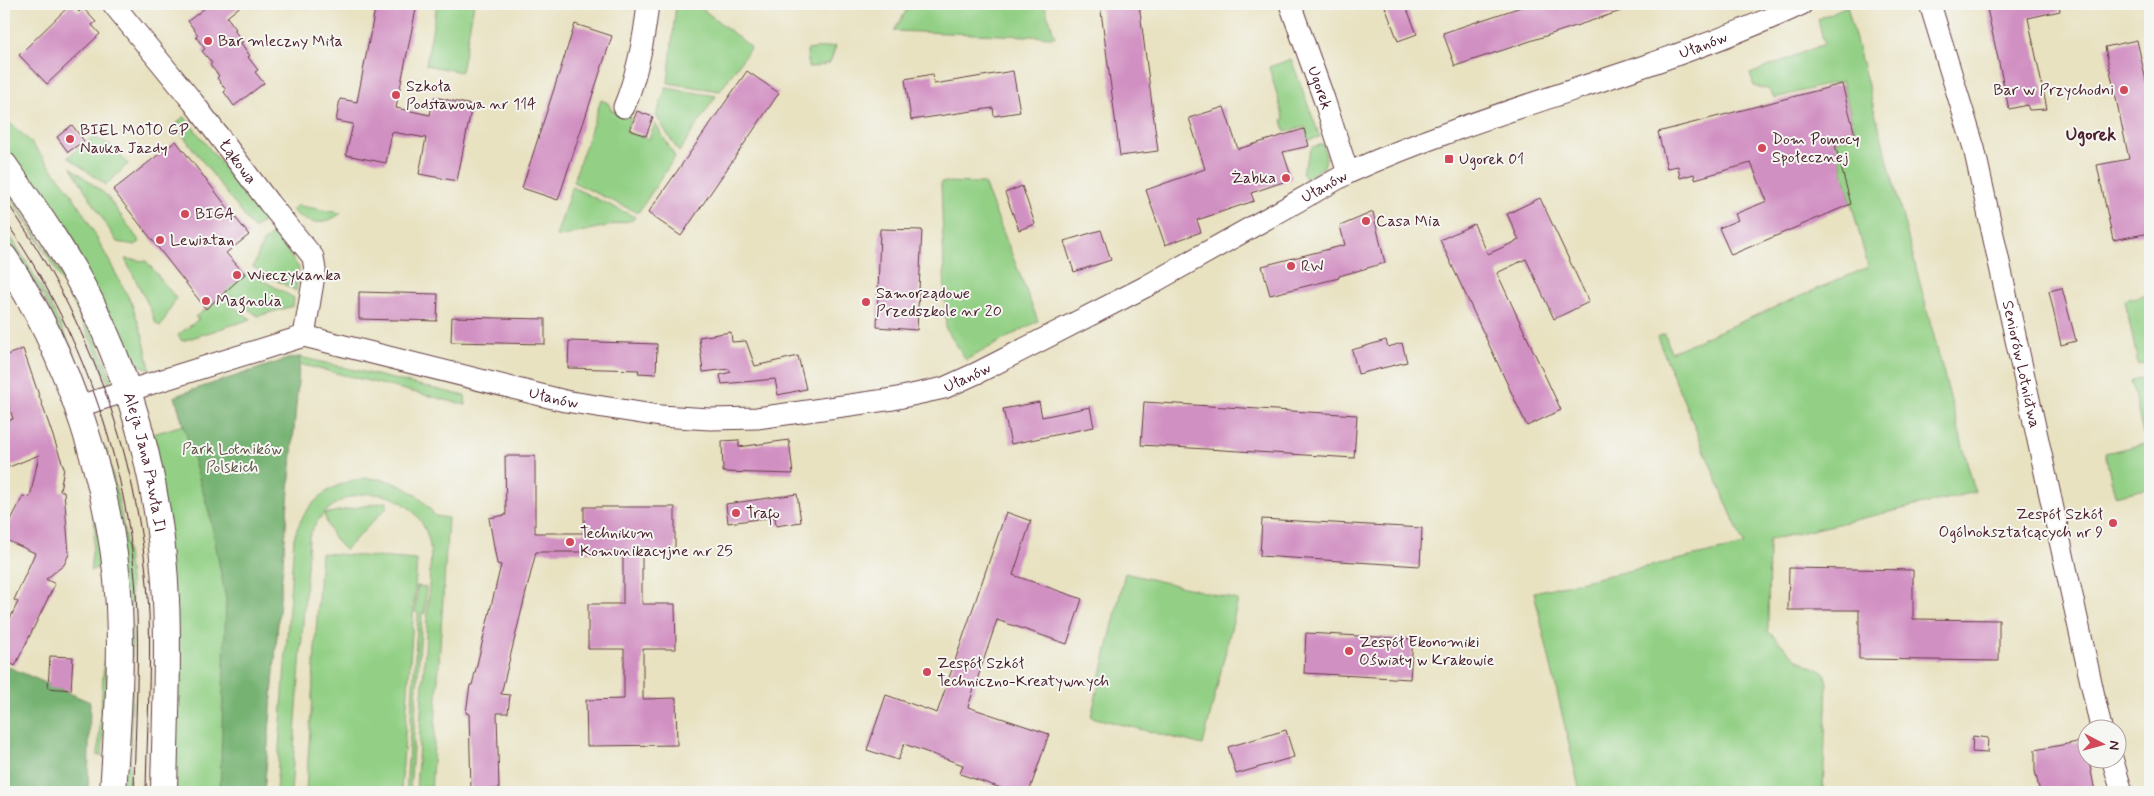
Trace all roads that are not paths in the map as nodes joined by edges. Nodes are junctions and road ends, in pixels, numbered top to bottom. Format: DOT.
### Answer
graph roads {
  1 [pos="113,4"];
  2 [pos="648,4"];
  3 [pos="1290,4"];
  4 [pos="1802,4"];
  5 [pos="1930,4"];
  6 [pos="624,107"];
  7 [pos="4,165"];
  8 [pos="1348,173"];
  9 [pos="4,257"];
  10 [pos="304,336"];
  11 [pos="127,390"];
  12 [pos="76,407"];
  13 [pos="2099,718"];
  14 [pos="2116,768"];
  15 [pos="113,792"];
  16 [pos="164,792"];
  17 [pos="2122,792"];
  1 -- 10 [label="street, Łąkowa"];
  2 -- 6 [label="street"];
  3 -- 8 [label="street, Ugorek"];
  4 -- 8 [label="street, Ułanów"];
  5 -- 13 [label="street, Seniorów Lotnictwa"];
  7 -- 11 [label="main road, Aleja Jana Pawła II"];
  8 -- 10 [label="street, Ułanów"];
  9 -- 12 [label="main road"];
  10 -- 11 [label="street"];
  11 -- 12 [label="street"];
  11 -- 16 [label="main road, Aleja Jana Pawła II"];
  12 -- 15 [label="main road"];
  14 -- 17 [label="street"];
}
